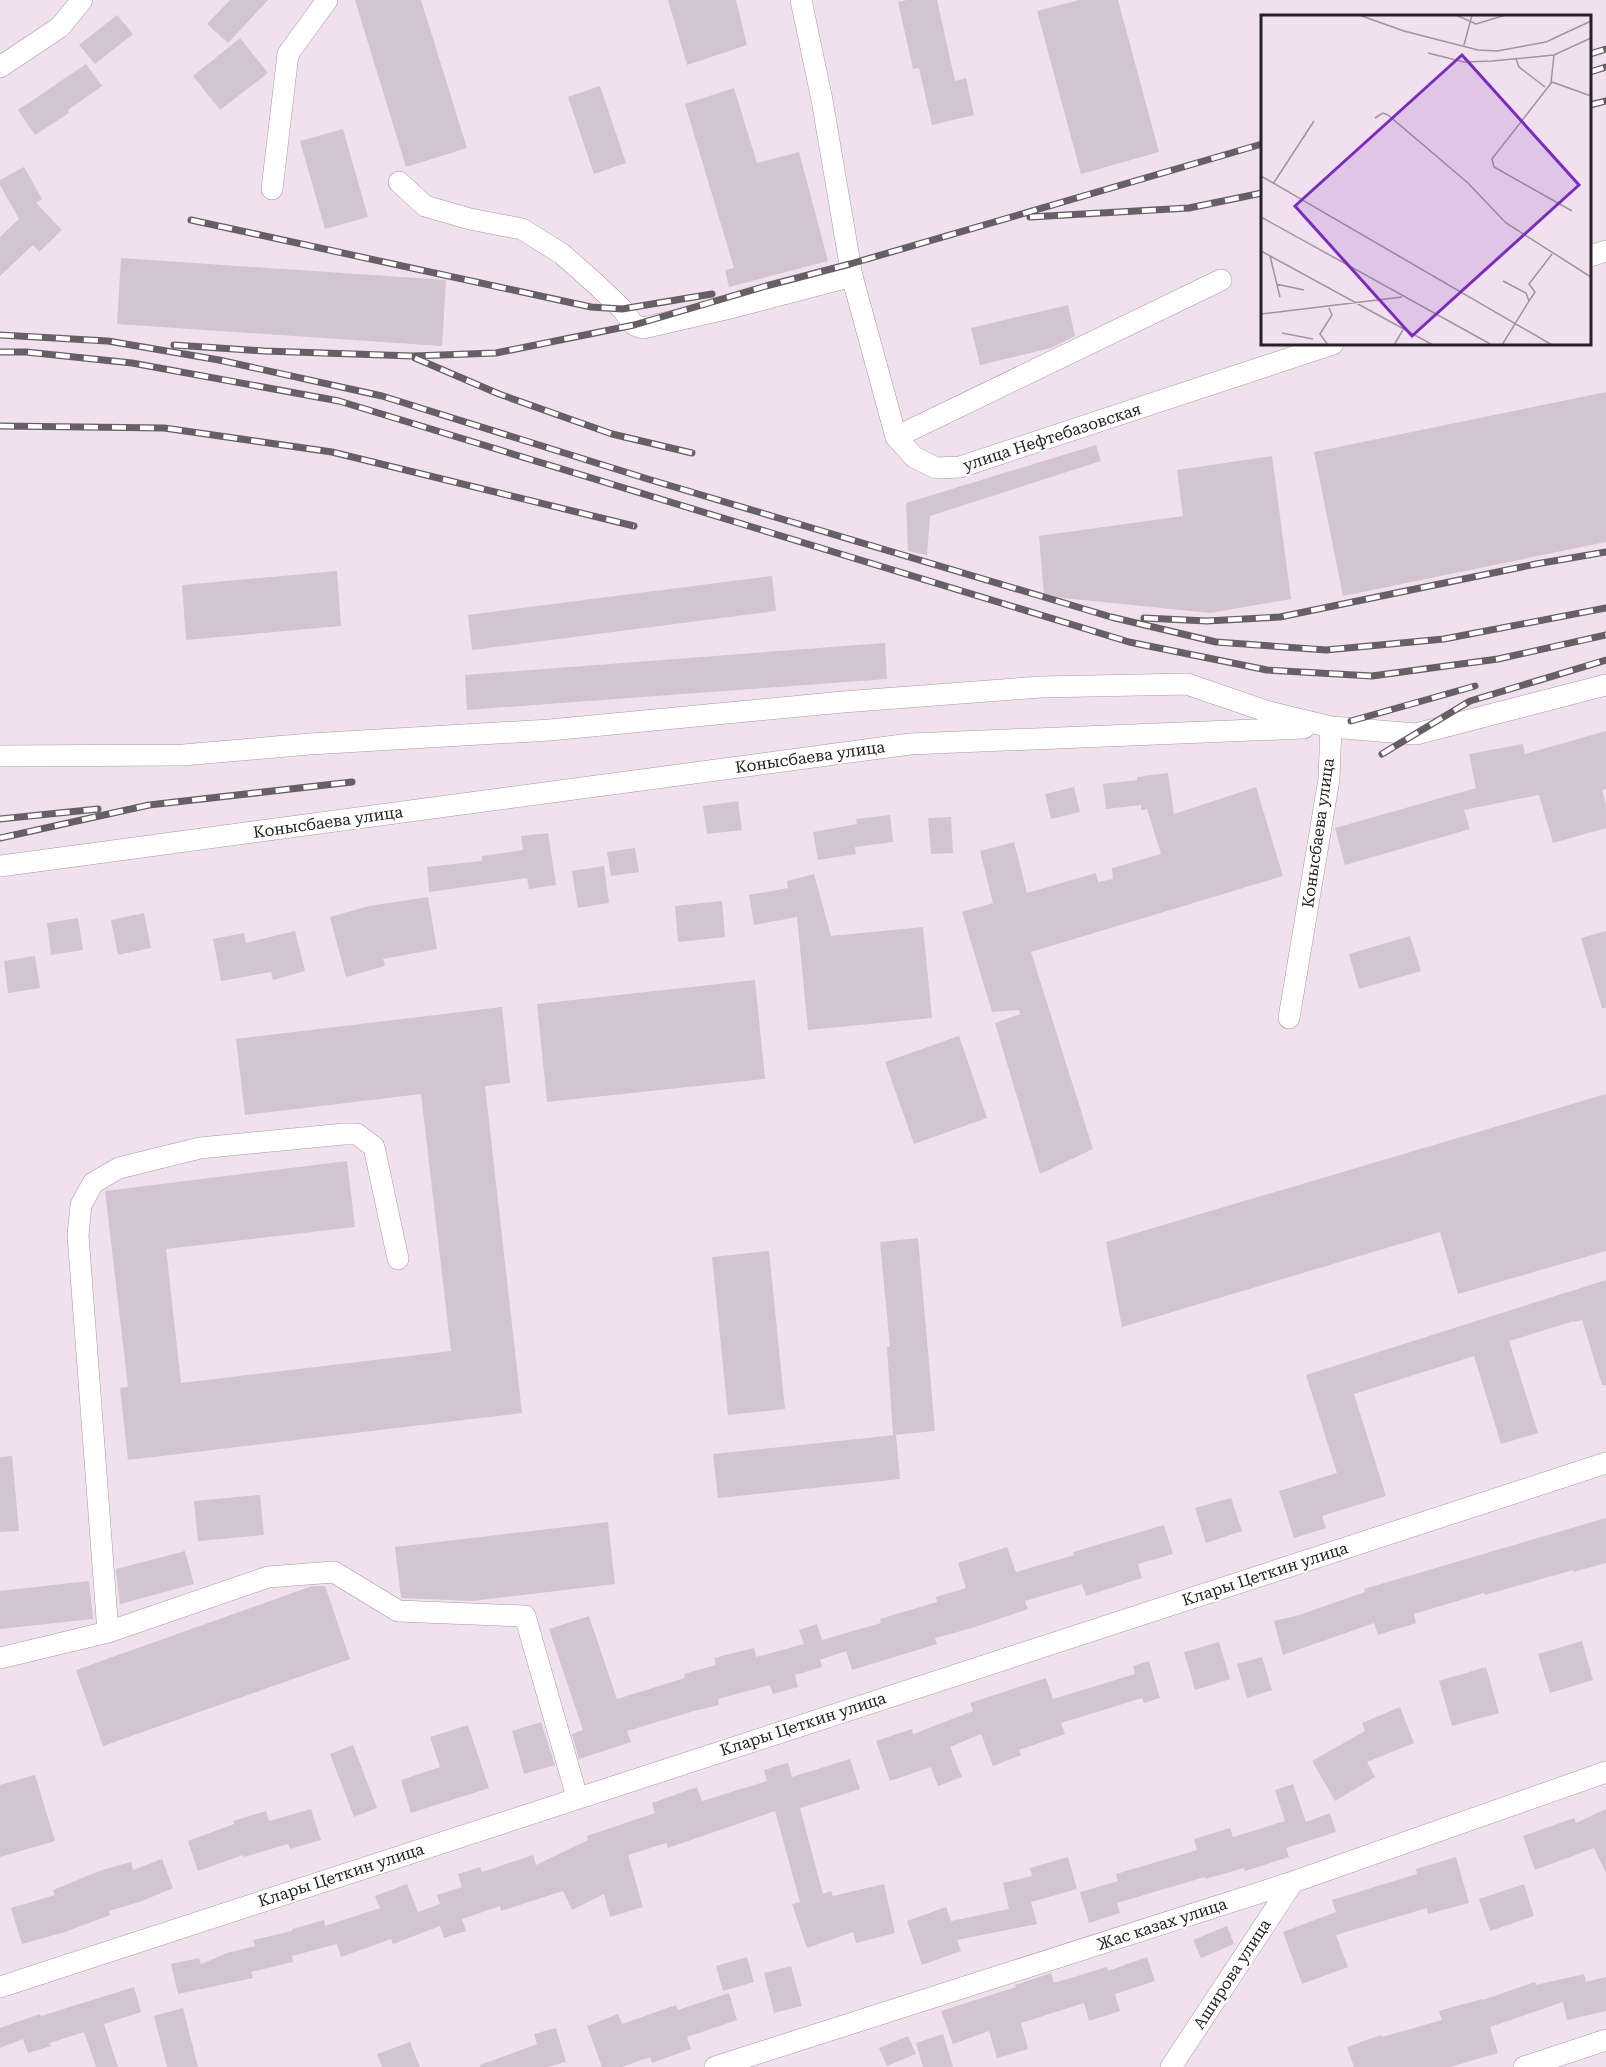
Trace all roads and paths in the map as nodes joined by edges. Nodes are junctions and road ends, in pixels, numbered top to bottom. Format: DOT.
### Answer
graph roads {
  1 [pos="82,0"];
  2 [pos="327,0"];
  3 [pos="801,0"];
  4 [pos="0,67"];
  5 [pos="399,182"];
  6 [pos="272,189"];
  7 [pos="1606,250"];
  8 [pos="1591,256"];
  9 [pos="852,276"];
  10 [pos="1221,280"];
  11 [pos="1330,345"];
  12 [pos="896,437"];
  13 [pos="1606,686"];
  14 [pos="1331,727"];
  15 [pos="0,756"];
  16 [pos="0,866"];
  17 [pos="1289,1018"];
  18 [pos="398,1259"];
  19 [pos="1606,1463"];
  20 [pos="108,1632"];
  21 [pos="0,1658"];
  22 [pos="1606,1772"];
  23 [pos="577,1797"];
  24 [pos="1293,1882"];
  25 [pos="1,1984"];
  26 [pos="1606,2040"];
  27 [pos="715,2067"];
  28 [pos="1171,2067"];
  29 [pos="1524,2067"];
  1 -- 4 [label="street"];
  2 -- 6 [label="street"];
  3 -- 9 [label="street, улица Нефтебазовская"];
  5 -- 9 [label="street"];
  7 -- 8 [label="street"];
  9 -- 12 [label="street, улица Нефтебазовская"];
  10 -- 12 [label="street"];
  11 -- 12 [label="street, улица Нефтебазовская"];
  13 -- 14 [label="street"];
  14 -- 15 [label="street"];
  14 -- 16 [label="street, Конысбаева улица"];
  14 -- 17 [label="street, Конысбаева улица"];
  18 -- 20 [label="street"];
  19 -- 23 [label="street, Клары Цеткин улица"];
  20 -- 21 [label="street"];
  20 -- 23 [label="street"];
  22 -- 24 [label="street, Жас казах улица"];
  23 -- 25 [label="street, Клары Цеткин улица"];
  24 -- 27 [label="street, Жас казах улица"];
  24 -- 28 [label="street, Аширова улица"];
  26 -- 29 [label="street"];
}
